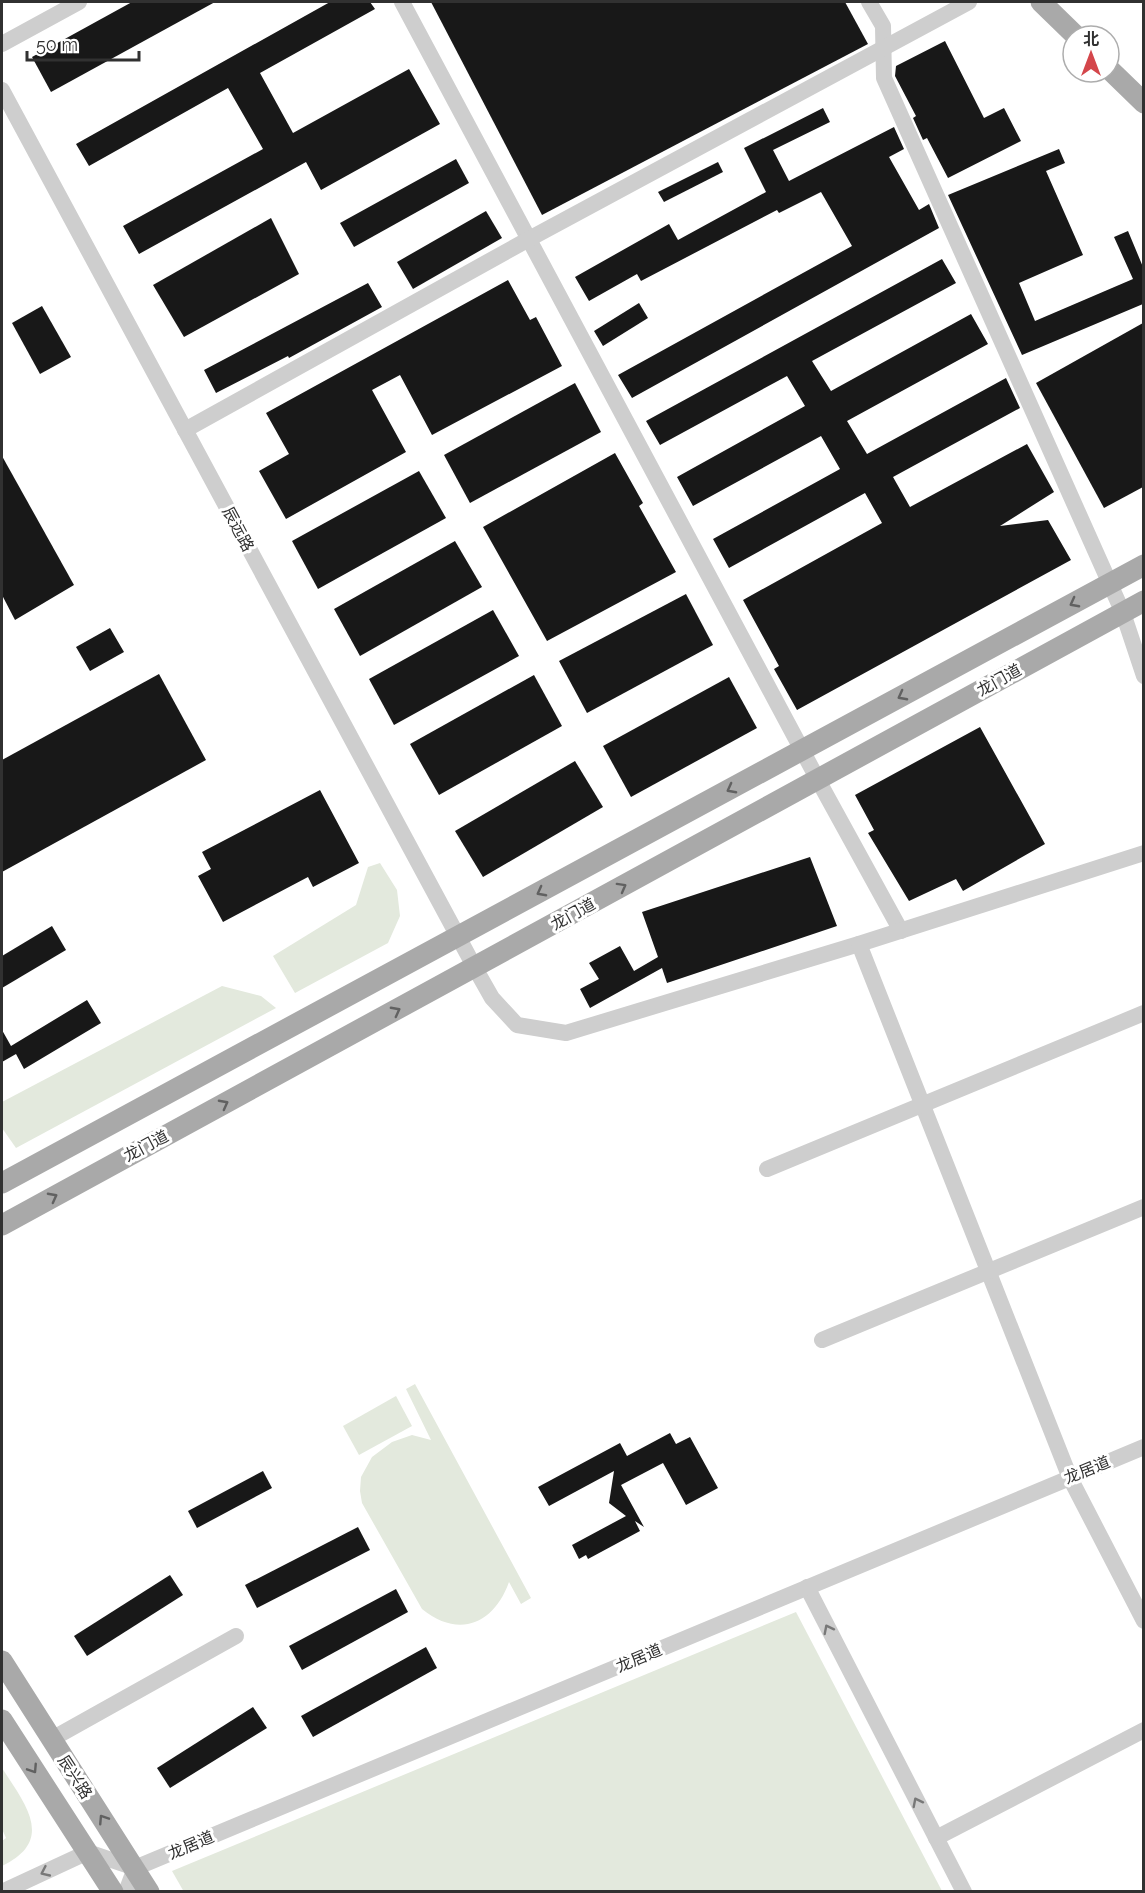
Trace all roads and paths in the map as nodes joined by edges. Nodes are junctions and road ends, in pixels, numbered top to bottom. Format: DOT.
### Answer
graph roads {
  1 [pos="79,2"];
  2 [pos="402,2"];
  3 [pos="868,2"];
  4 [pos="969,2"];
  5 [pos="1041,2"];
  6 [pos="1064,24"];
  7 [pos="2,44"];
  8 [pos="884,50"];
  9 [pos="1121,81"];
  10 [pos="2,90"];
  11 [pos="1143,103"];
  12 [pos="529,239"];
  13 [pos="185,430"];
  14 [pos="1143,565"];
  15 [pos="1109,584"];
  16 [pos="1143,601"];
  17 [pos="1123,613"];
  18 [pos="1143,676"];
  19 [pos="803,750"];
  20 [pos="818,780"];
  21 [pos="1143,853"];
  22 [pos="901,930"];
  23 [pos="458,937"];
  24 [pos="859,944"];
  25 [pos="475,968"];
  26 [pos="1143,1013"];
  27 [pos="923,1105"];
  28 [pos="767,1169"];
  29 [pos="4,1177"];
  30 [pos="1143,1207"];
  31 [pos="2,1225"];
  32 [pos="989,1272"];
  33 [pos="822,1340"];
  34 [pos="1143,1448"];
  35 [pos="1070,1478"];
  36 [pos="807,1587"];
  37 [pos="1143,1622"];
  38 [pos="236,1636"];
  39 [pos="2,1662"];
  40 [pos="2,1720"];
  41 [pos="1143,1730"];
  42 [pos="50,1740"];
  43 [pos="936,1838"];
  44 [pos="88,1852"];
  45 [pos="135,1868"];
  46 [pos="2,1892"];
  47 [pos="113,1892"];
  48 [pos="126,1892"];
  49 [pos="149,1892"];
  50 [pos="964,1892"];
  1 -- 7 [label="street"];
  2 -- 12 [label="street"];
  3 -- 8 [label="street"];
  4 -- 8 [label="street"];
  5 -- 6 [label="main road"];
  8 -- 12 [label="street"];
  8 -- 15 [label="street"];
  9 -- 11 [label="main road"];
  10 -- 13 [label="street, 辰远路"];
  12 -- 13 [label="street"];
  12 -- 19 [label="street"];
  13 -- 23 [label="street, 辰远路"];
  14 -- 15 [label="main road, 龙门道"];
  15 -- 17 [label="street"];
  15 -- 19 [label="main road, 龙门道, one-way"];
  16 -- 17 [label="main road, 龙门道"];
  17 -- 18 [label="street"];
  17 -- 20 [label="main road, 龙门道"];
  19 -- 20 [label="street"];
  19 -- 23 [label="main road, 龙门道, one-way"];
  20 -- 22 [label="street"];
  25 -- 20 [label="main road, 龙门道, one-way"];
  21 -- 22 [label="street, 辰远路"];
  22 -- 24 [label="street, 辰远路"];
  23 -- 25 [label="street, 辰远路"];
  23 -- 29 [label="main road, 龙门道"];
  24 -- 25 [label="street, 辰远路"];
  24 -- 27 [label="street"];
  31 -- 25 [label="main road, 龙门道, one-way"];
  26 -- 27 [label="street"];
  27 -- 28 [label="street"];
  27 -- 32 [label="street"];
  30 -- 32 [label="street"];
  32 -- 33 [label="street"];
  32 -- 35 [label="street"];
  34 -- 35 [label="street, 龙居道"];
  35 -- 36 [label="street, 龙居道"];
  35 -- 37 [label="street"];
  43 -- 36 [label="street, one-way"];
  36 -- 45 [label="street, 龙居道"];
  38 -- 42 [label="street"];
  39 -- 42 [label="main road, 辰兴路"];
  40 -- 44 [label="main road, 辰兴路, one-way"];
  41 -- 43 [label="street"];
  45 -- 42 [label="main road, 辰兴路, one-way"];
  43 -- 50 [label="street"];
  44 -- 45 [label="street"];
  44 -- 46 [label="street, one-way"];
  44 -- 47 [label="main road, 辰兴路"];
  45 -- 48 [label="street"];
  45 -- 49 [label="main road, 辰兴路"];
}
